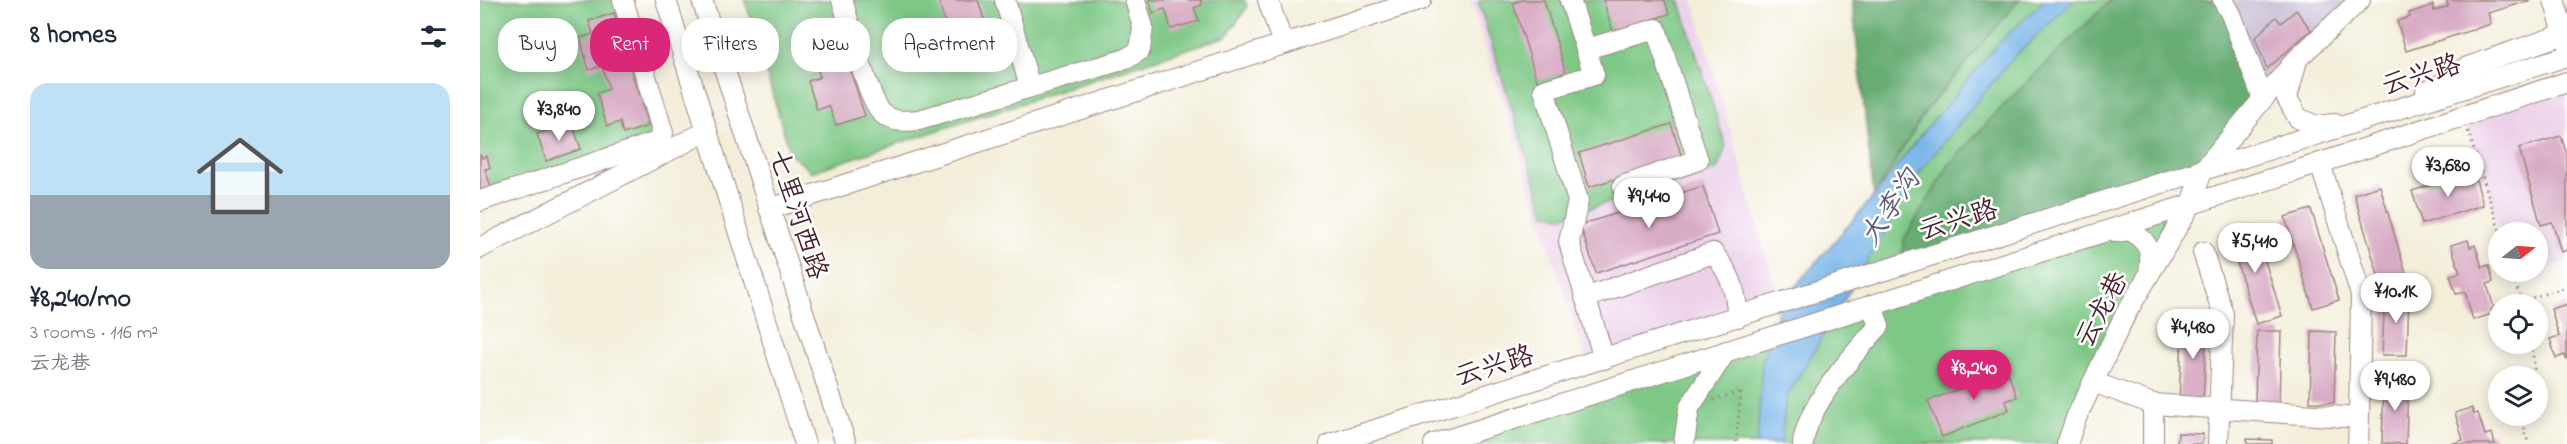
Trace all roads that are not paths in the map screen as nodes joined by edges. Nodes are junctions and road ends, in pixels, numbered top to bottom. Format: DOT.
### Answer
graph roads {
  1 [pos="623,0"];
  2 [pos="666,0"];
  3 [pos="842,0"];
  4 [pos="1005,0"];
  5 [pos="1135,0"];
  6 [pos="1268,0"];
  7 [pos="1421,0"];
  8 [pos="1570,0"];
  9 [pos="2223,0"];
  10 [pos="2360,0"];
  11 [pos="2554,0"];
  12 [pos="706,1"];
  13 [pos="2566,38"];
  14 [pos="1282,44"];
  15 [pos="1586,49"];
  16 [pos="2567,56"];
  17 [pos="2296,60"];
  18 [pos="2567,82"];
  19 [pos="1030,87"];
  20 [pos="2263,99"];
  21 [pos="2361,121"];
  22 [pos="2316,126"];
  23 [pos="707,131"];
  24 [pos="2320,163"];
  25 [pos="2202,171"];
  26 [pos="1623,186"];
  27 [pos="480,201"];
  28 [pos="2191,204"];
  29 [pos="769,209"];
  30 [pos="2099,233"];
  31 [pos="480,248"];
  32 [pos="2203,252"];
  33 [pos="2149,276"];
  34 [pos="1585,298"];
  35 [pos="1867,307"];
  36 [pos="1738,316"];
  37 [pos="1726,351"];
  38 [pos="1604,359"];
  39 [pos="2093,382"];
  40 [pos="2153,404"];
  41 [pos="2219,408"];
  42 [pos="2359,418"];
  43 [pos="805,444"];
  44 [pos="846,444"];
  45 [pos="1330,444"];
  46 [pos="1434,444"];
  47 [pos="1684,444"];
  48 [pos="1803,444"];
  49 [pos="2067,444"];
  50 [pos="2153,444"];
  51 [pos="2218,444"];
  52 [pos="2358,444"];
  1 -- 27 [label="street"];
  2 -- 23 [label="street"];
  3 -- 19 [label="street"];
  4 -- 19 [label="street"];
  5 -- 19 [label="street"];
  6 -- 14 [label="street"];
  7 -- 14 [label="street"];
  8 -- 15 [label="street"];
  9 -- 20 [label="street"];
  10 -- 17 [label="street"];
  11 -- 13 [label="street"];
  12 -- 29 [label="street, 七里河西路"];
  13 -- 22 [label="street"];
  14 -- 29 [label="street"];
  15 -- 26 [label="street"];
  15 -- 34 [label="street"];
  16 -- 21 [label="street, 云兴路"];
  17 -- 20 [label="street"];
  17 -- 22 [label="street"];
  18 -- 24 [label="street, 云兴路"];
  20 -- 25 [label="street"];
  21 -- 22 [label="street"];
  21 -- 25 [label="street, 云兴路"];
  23 -- 31 [label="street"];
  23 -- 43 [label="street"];
  24 -- 28 [label="street, 云兴路"];
  24 -- 42 [label="street"];
  25 -- 28 [label="street, 云龙巷"];
  25 -- 36 [label="street, 云兴路"];
  28 -- 30 [label="street, 云兴路"];
  28 -- 33 [label="street, 云龙巷"];
  29 -- 44 [label="street, 七里河西路"];
  30 -- 33 [label="street"];
  30 -- 35 [label="street, 云兴路"];
  32 -- 41 [label="street"];
  33 -- 39 [label="street, 云龙巷"];
  34 -- 36 [label="street"];
  34 -- 38 [label="street"];
  35 -- 37 [label="street, 云兴路"];
  35 -- 48 [label="street"];
  36 -- 38 [label="street, 云兴路"];
  37 -- 46 [label="street, 云兴路"];
  37 -- 47 [label="street"];
  38 -- 45 [label="street, 云兴路"];
  39 -- 40 [label="street"];
  39 -- 49 [label="street, 云龙巷"];
  40 -- 41 [label="street"];
  40 -- 50 [label="street"];
  41 -- 42 [label="street"];
  41 -- 51 [label="street"];
  42 -- 52 [label="street"];
}
